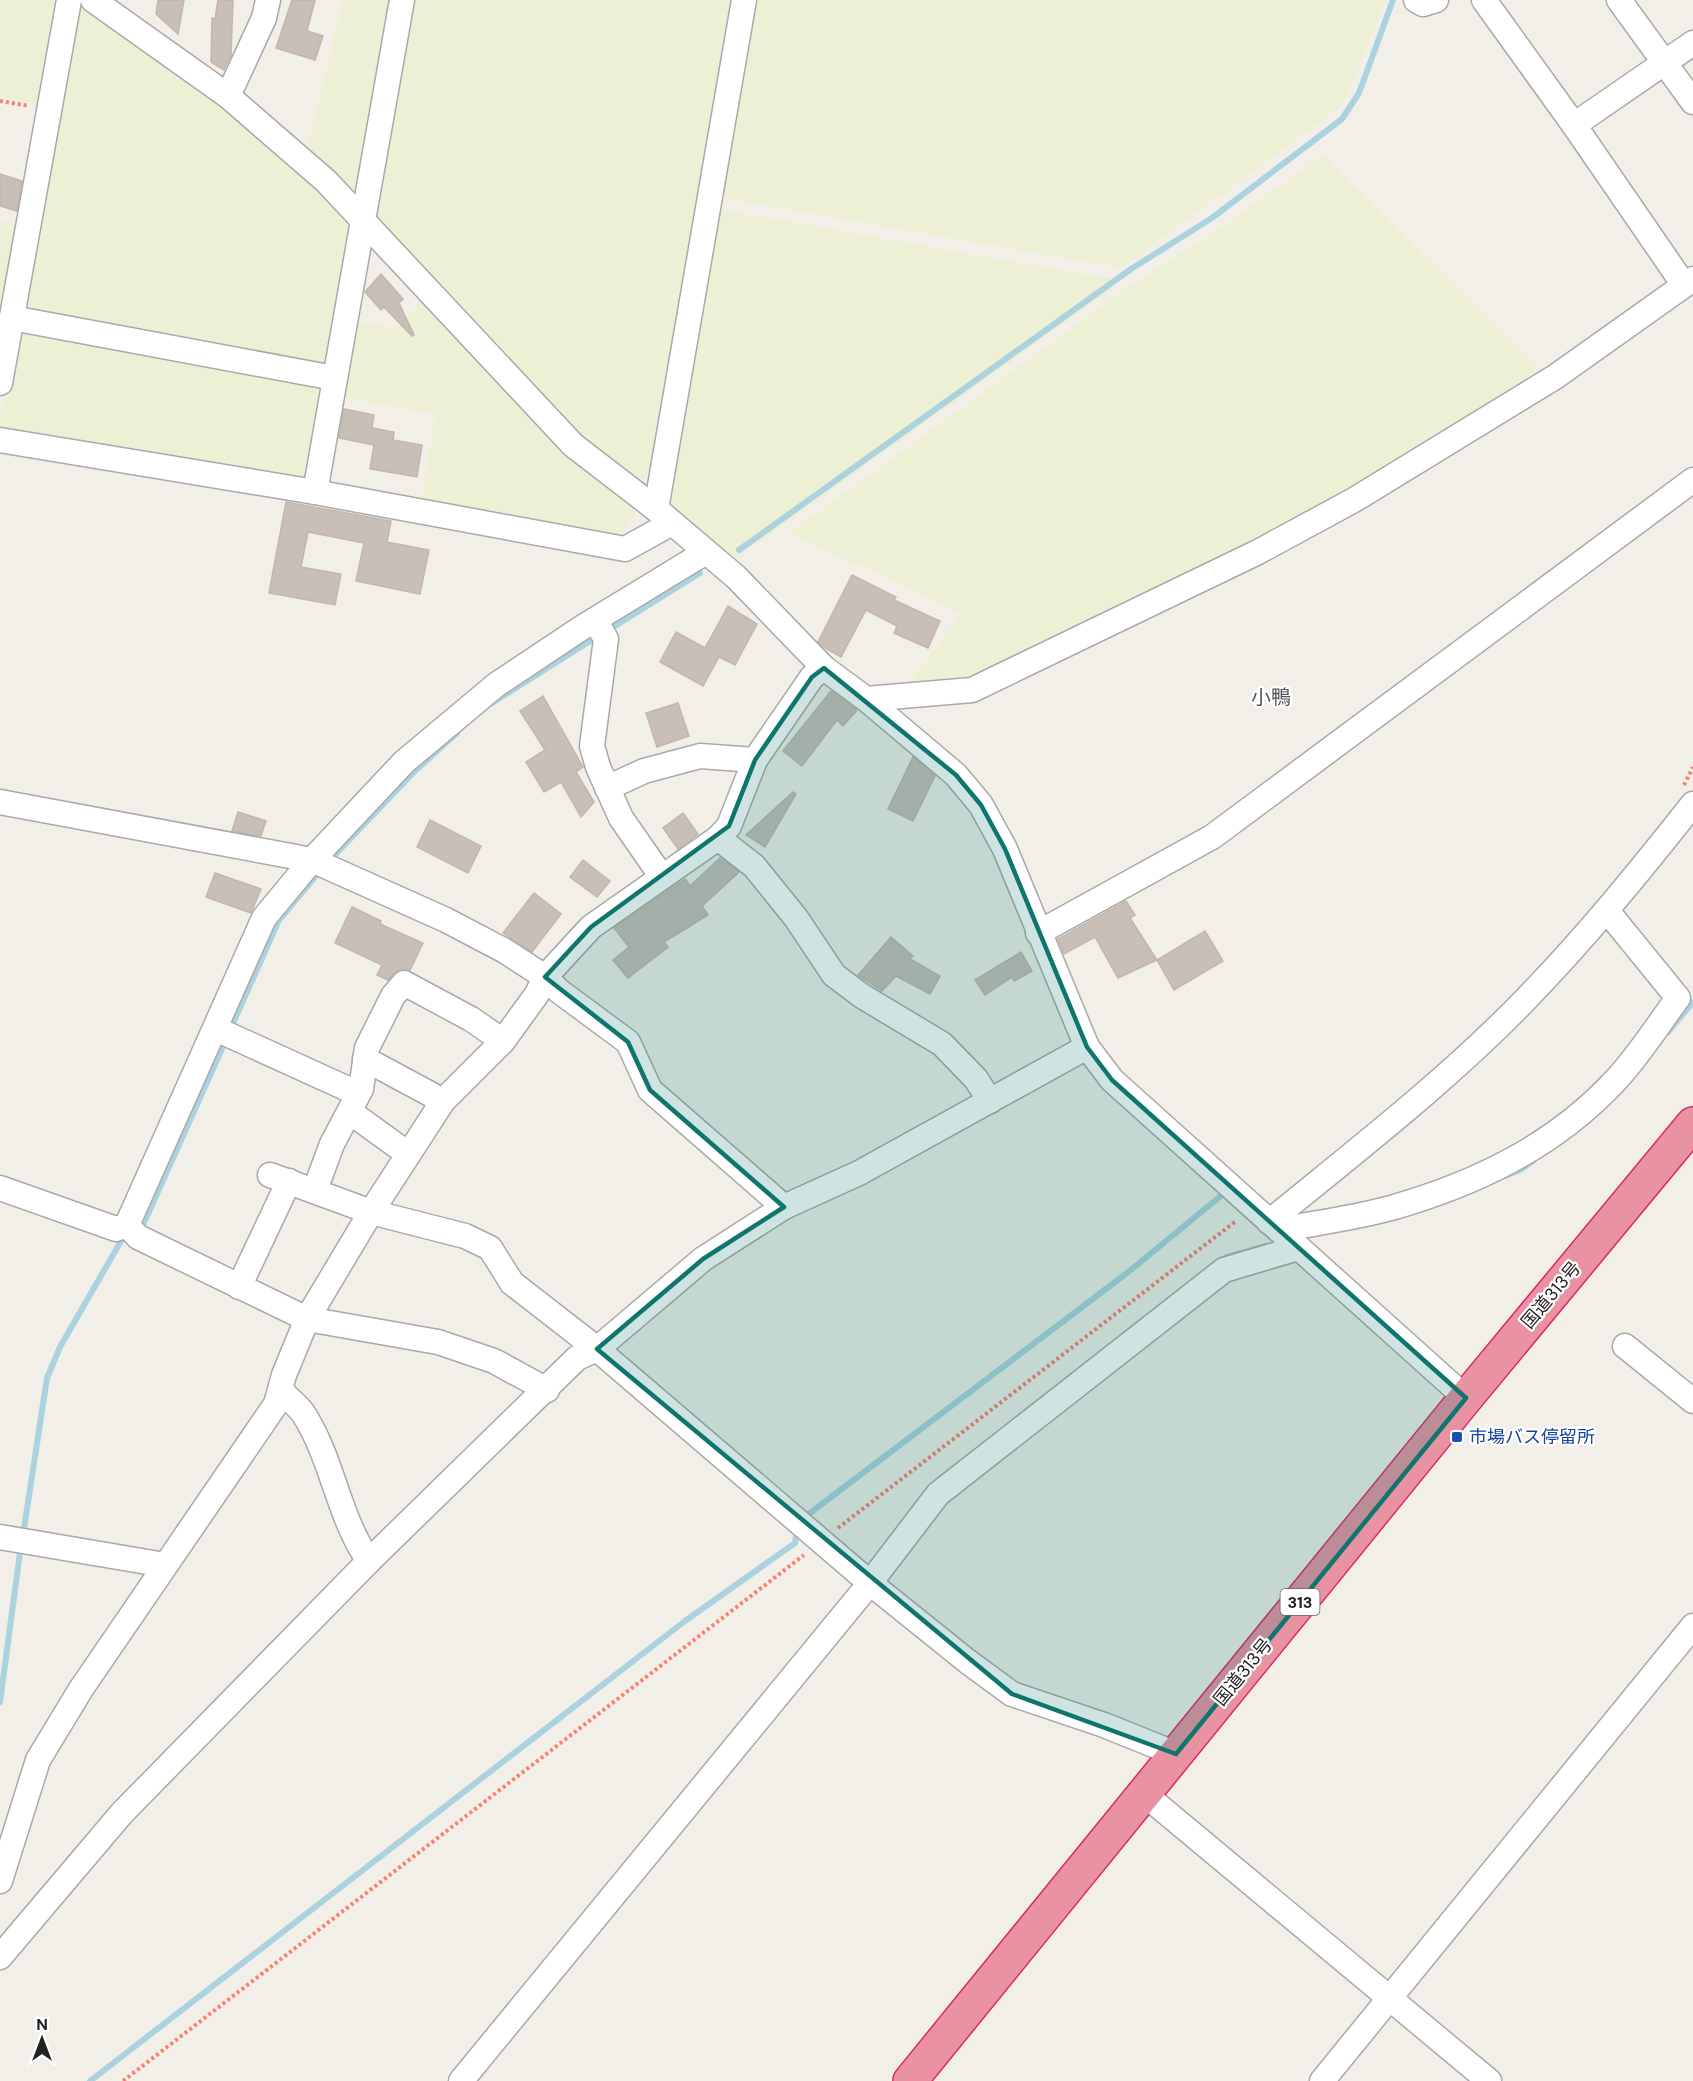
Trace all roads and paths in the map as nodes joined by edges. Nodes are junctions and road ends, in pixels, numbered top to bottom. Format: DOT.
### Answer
graph roads {
  1 [pos="69,0"];
  2 [pos="93,0"];
  3 [pos="268,0"];
  4 [pos="402,0"];
  5 [pos="744,0"];
  6 [pos="1416,0"];
  7 [pos="1436,0"];
  8 [pos="1484,0"];
  9 [pos="1618,0"];
  10 [pos="1693,43"];
  11 [pos="1665,62"];
  12 [pos="228,96"];
  13 [pos="0,101"];
  14 [pos="1693,102"];
  15 [pos="50,110"];
  16 [pos="1574,124"];
  17 [pos="362,220"];
  18 [pos="1689,282"];
  19 [pos="12,318"];
  20 [pos="334,378"];
  21 [pos="0,384"];
  22 [pos="0,440"];
  23 [pos="1693,480"];
  24 [pos="315,492"];
  25 [pos="664,516"];
  26 [pos="706,552"];
  27 [pos="601,629"];
  28 [pos="824,668"];
  29 [pos="866,699"];
  30 [pos="754,760"];
  31 [pos="1693,767"];
  32 [pos="607,788"];
  33 [pos="1688,795"];
  34 [pos="0,802"];
  35 [pos="718,838"];
  36 [pos="320,864"];
  37 [pos="662,877"];
  38 [pos="1608,912"];
  39 [pos="1038,933"];
  40 [pos="546,977"];
  41 [pos="226,1032"];
  42 [pos="503,1041"];
  43 [pos="1087,1047"];
  44 [pos="366,1059"];
  45 [pos="350,1101"];
  46 [pos="990,1101"];
  47 [pos="441,1104"];
  48 [pos="1693,1124"];
  49 [pos="408,1154"];
  50 [pos="0,1188"];
  51 [pos="315,1190"];
  52 [pos="784,1207"];
  53 [pos="370,1212"];
  54 [pos="1267,1220"];
  55 [pos="132,1231"];
  56 [pos="1299,1248"];
  57 [pos="239,1287"];
  58 [pos="307,1319"];
  59 [pos="1625,1346"];
  60 [pos="597,1349"];
  61 [pos="280,1390"];
  62 [pos="548,1390"];
  63 [pos="1466,1398"];
  64 [pos="1693,1401"];
  65 [pos="7,1538"];
  66 [pos="823,1540"];
  67 [pos="369,1561"];
  68 [pos="165,1565"];
  69 [pos="863,1576"];
  70 [pos="1693,1626"];
  71 [pos="1176,1754"];
  72 [pos="1143,1794"];
  73 [pos="0,1881"];
  74 [pos="0,1957"];
  75 [pos="1388,2000"];
  76 [pos="123,2081"];
  77 [pos="460,2081"];
  78 [pos="910,2081"];
  79 [pos="1322,2081"];
  80 [pos="1489,2081"];
  1 -- 15 [label="street"];
  2 -- 12 [label="street"];
  3 -- 12 [label="street"];
  4 -- 17 [label="street"];
  5 -- 25 [label="street"];
  6 -- 7 [label="street"];
  8 -- 16 [label="street"];
  9 -- 11 [label="street"];
  10 -- 11 [label="street"];
  11 -- 14 [label="street"];
  11 -- 16 [label="street"];
  12 -- 17 [label="street"];
  13 -- 15 [label="path"];
  15 -- 19 [label="street"];
  16 -- 18 [label="street"];
  17 -- 20 [label="street"];
  17 -- 25 [label="street"];
  18 -- 29 [label="street"];
  19 -- 20 [label="street"];
  19 -- 21 [label="street"];
  20 -- 24 [label="street"];
  22 -- 24 [label="street"];
  23 -- 39 [label="street"];
  24 -- 25 [label="street"];
  25 -- 26 [label="street"];
  26 -- 27 [label="street"];
  26 -- 28 [label="street"];
  27 -- 32 [label="street"];
  27 -- 36 [label="street"];
  28 -- 29 [label="street"];
  28 -- 30 [label="street"];
  29 -- 39 [label="street"];
  30 -- 32 [label="street"];
  30 -- 35 [label="street"];
  31 -- 33 [label="path"];
  32 -- 37 [label="street"];
  33 -- 38 [label="street"];
  34 -- 36 [label="street"];
  35 -- 37 [label="street"];
  35 -- 46 [label="street"];
  36 -- 40 [label="street"];
  36 -- 41 [label="street"];
  37 -- 40 [label="street"];
  38 -- 54 [label="street"];
  38 -- 54 [label="street"];
  39 -- 43 [label="street"];
  40 -- 42 [label="street"];
  40 -- 52 [label="street"];
  41 -- 45 [label="street"];
  41 -- 55 [label="street"];
  42 -- 44 [label="street"];
  42 -- 47 [label="street"];
  43 -- 46 [label="street"];
  43 -- 54 [label="street"];
  44 -- 45 [label="street"];
  44 -- 47 [label="street"];
  45 -- 49 [label="street"];
  45 -- 51 [label="street"];
  46 -- 52 [label="street"];
  47 -- 49 [label="street"];
  48 -- 63 [label="highway, 国道313号 / 313"];
  49 -- 53 [label="street"];
  50 -- 55 [label="street"];
  51 -- 53 [label="street"];
  51 -- 57 [label="street"];
  52 -- 60 [label="street"];
  53 -- 58 [label="street"];
  53 -- 60 [label="street"];
  54 -- 56 [label="street"];
  54 -- 66 [label="path"];
  55 -- 57 [label="street"];
  56 -- 63 [label="street"];
  56 -- 69 [label="street"];
  57 -- 58 [label="street"];
  58 -- 61 [label="street"];
  58 -- 62 [label="street"];
  59 -- 64 [label="street"];
  60 -- 62 [label="street"];
  60 -- 66 [label="street"];
  61 -- 67 [label="street"];
  61 -- 68 [label="street"];
  62 -- 67 [label="street"];
  63 -- 71 [label="highway, 国道313号 / 313"];
  65 -- 68 [label="street"];
  66 -- 69 [label="street"];
  66 -- 76 [label="path"];
  67 -- 74 [label="street"];
  68 -- 73 [label="street"];
  69 -- 71 [label="street"];
  69 -- 77 [label="street"];
  70 -- 75 [label="street"];
  71 -- 72 [label="highway, 国道313号 / 313"];
  72 -- 75 [label="street"];
  72 -- 78 [label="highway, 国道313号 / 313"];
  75 -- 79 [label="street"];
  75 -- 80 [label="street"];
}
